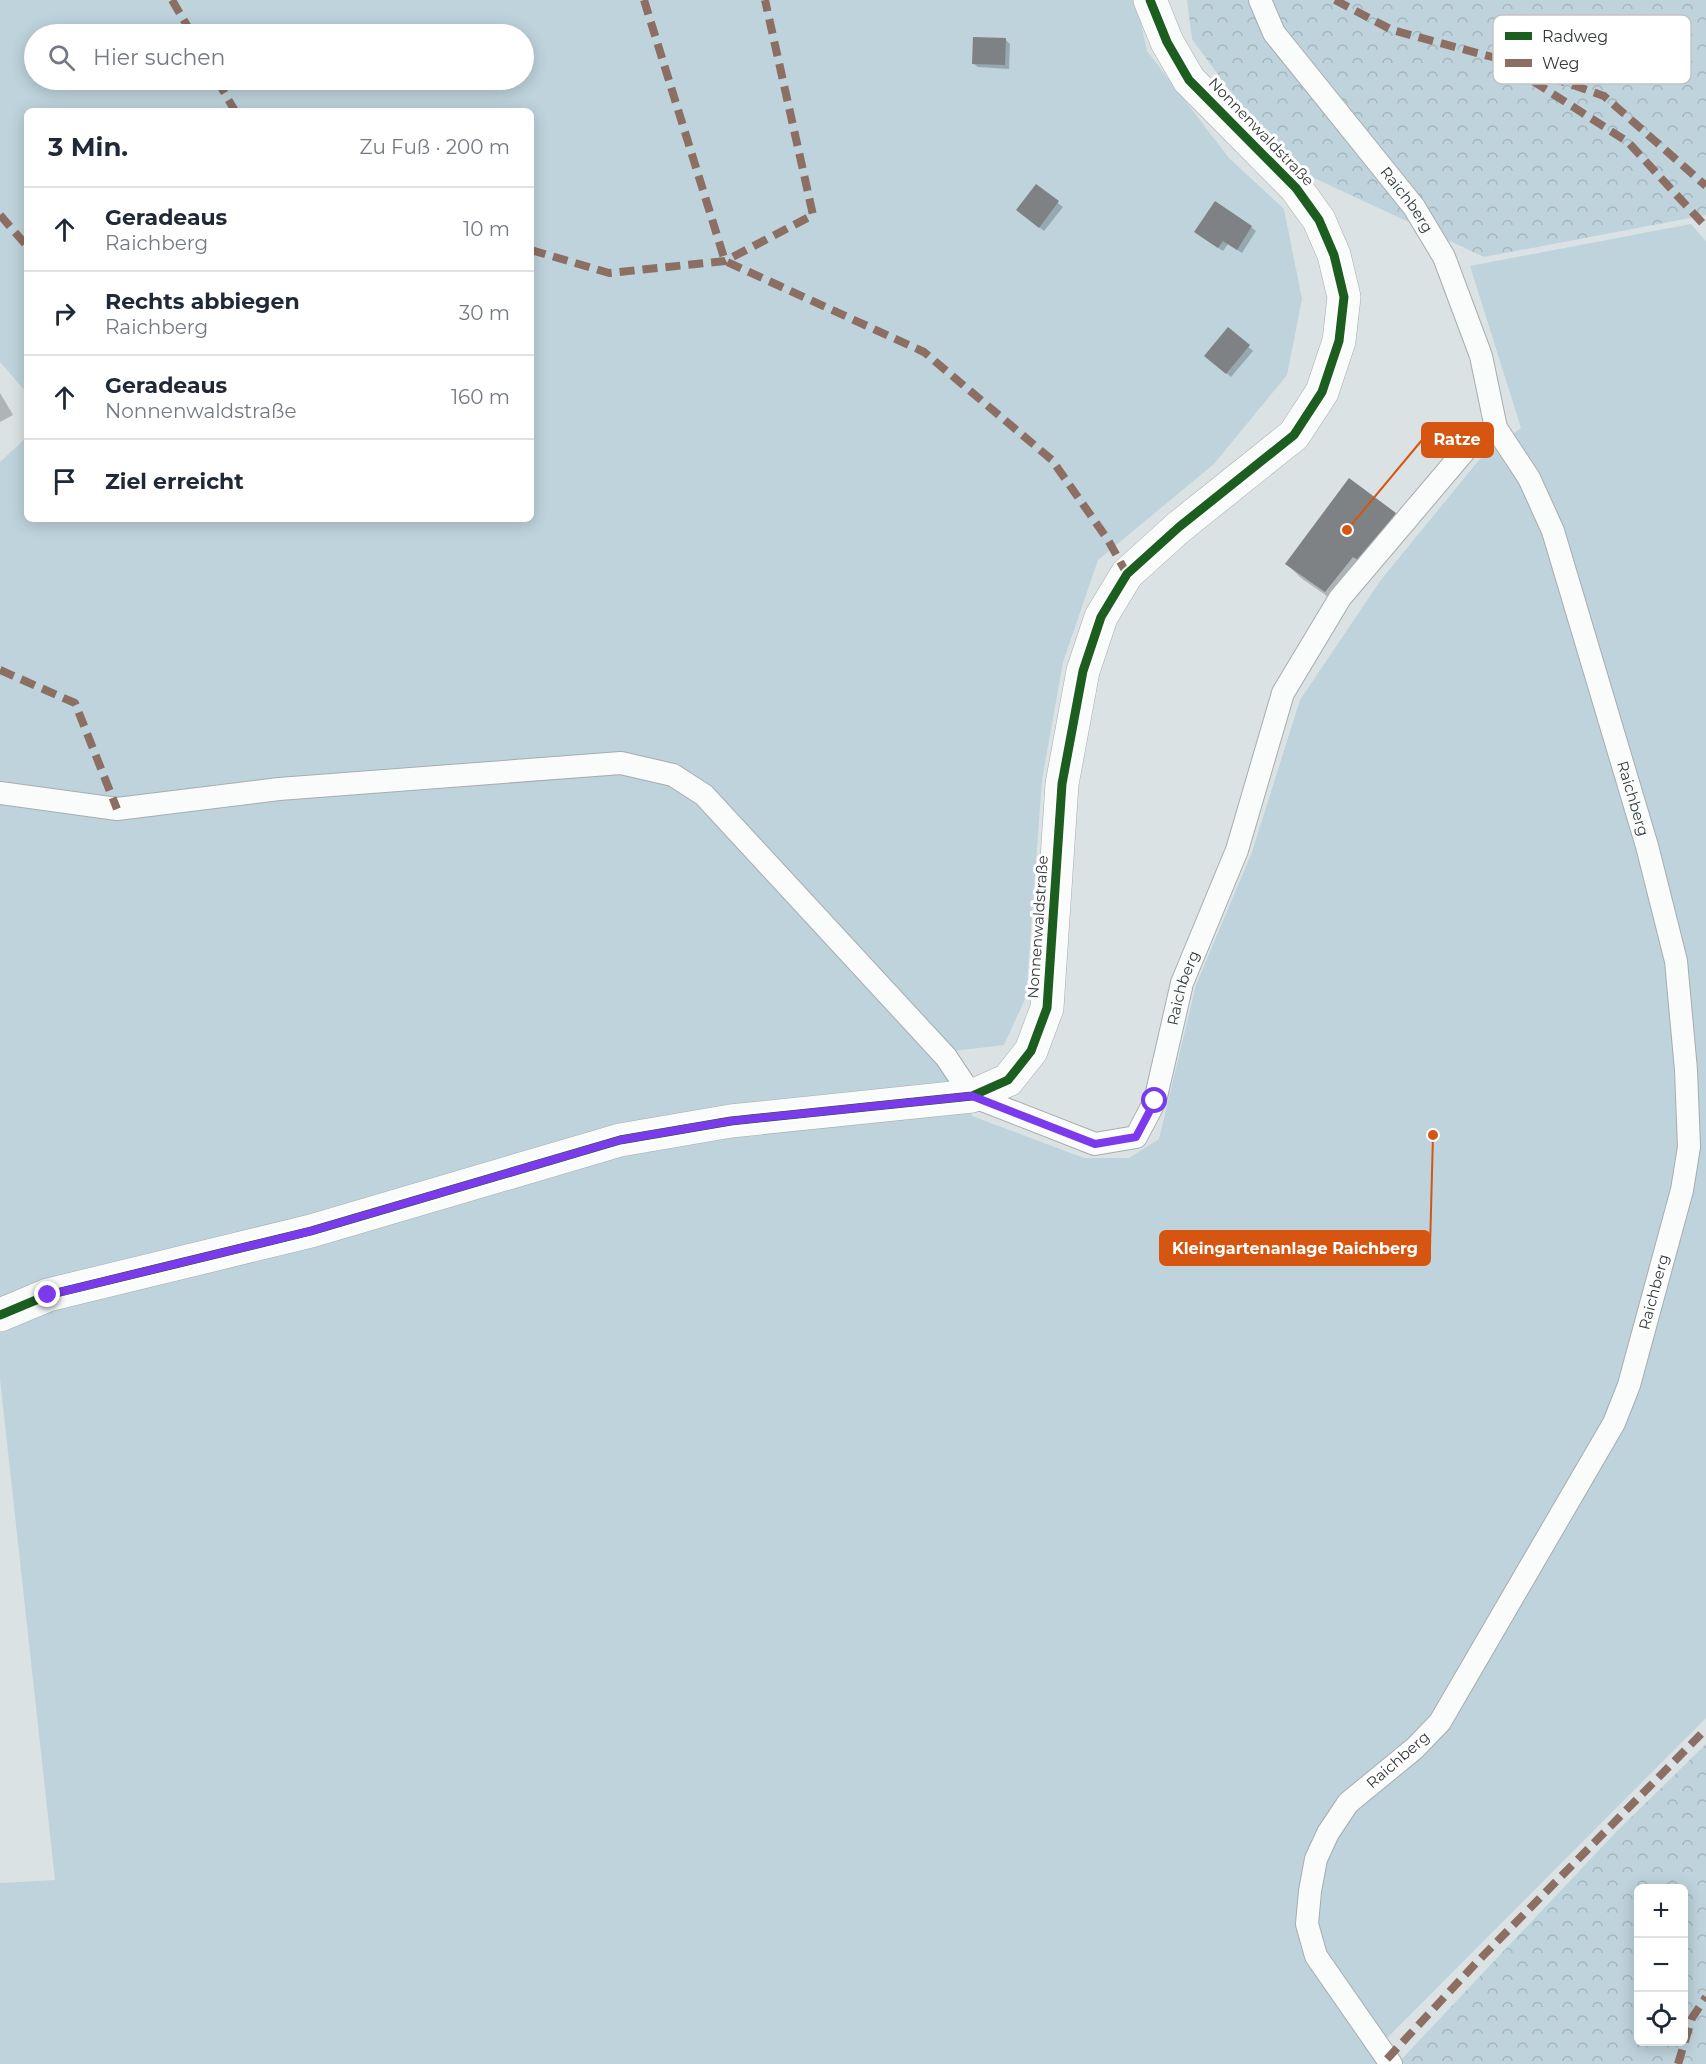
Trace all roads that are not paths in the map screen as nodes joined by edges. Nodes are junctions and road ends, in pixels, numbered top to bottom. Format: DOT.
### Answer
graph roads {
  1 [pos="1150,0"];
  2 [pos="1260,0"];
  3 [pos="1496,428"];
  4 [pos="0,793"];
  5 [pos="972,1096"];
  6 [pos="0,1315"];
  7 [pos="1391,2064"];
  1 -- 5 [label="street, Nonnenwaldstraße"];
  2 -- 3 [label="lane, Raichberg"];
  3 -- 5 [label="lane, Raichberg"];
  3 -- 7 [label="lane, Raichberg"];
  4 -- 5 [label="lane"];
  5 -- 6 [label="street, Nonnenwaldstraße"];
}
